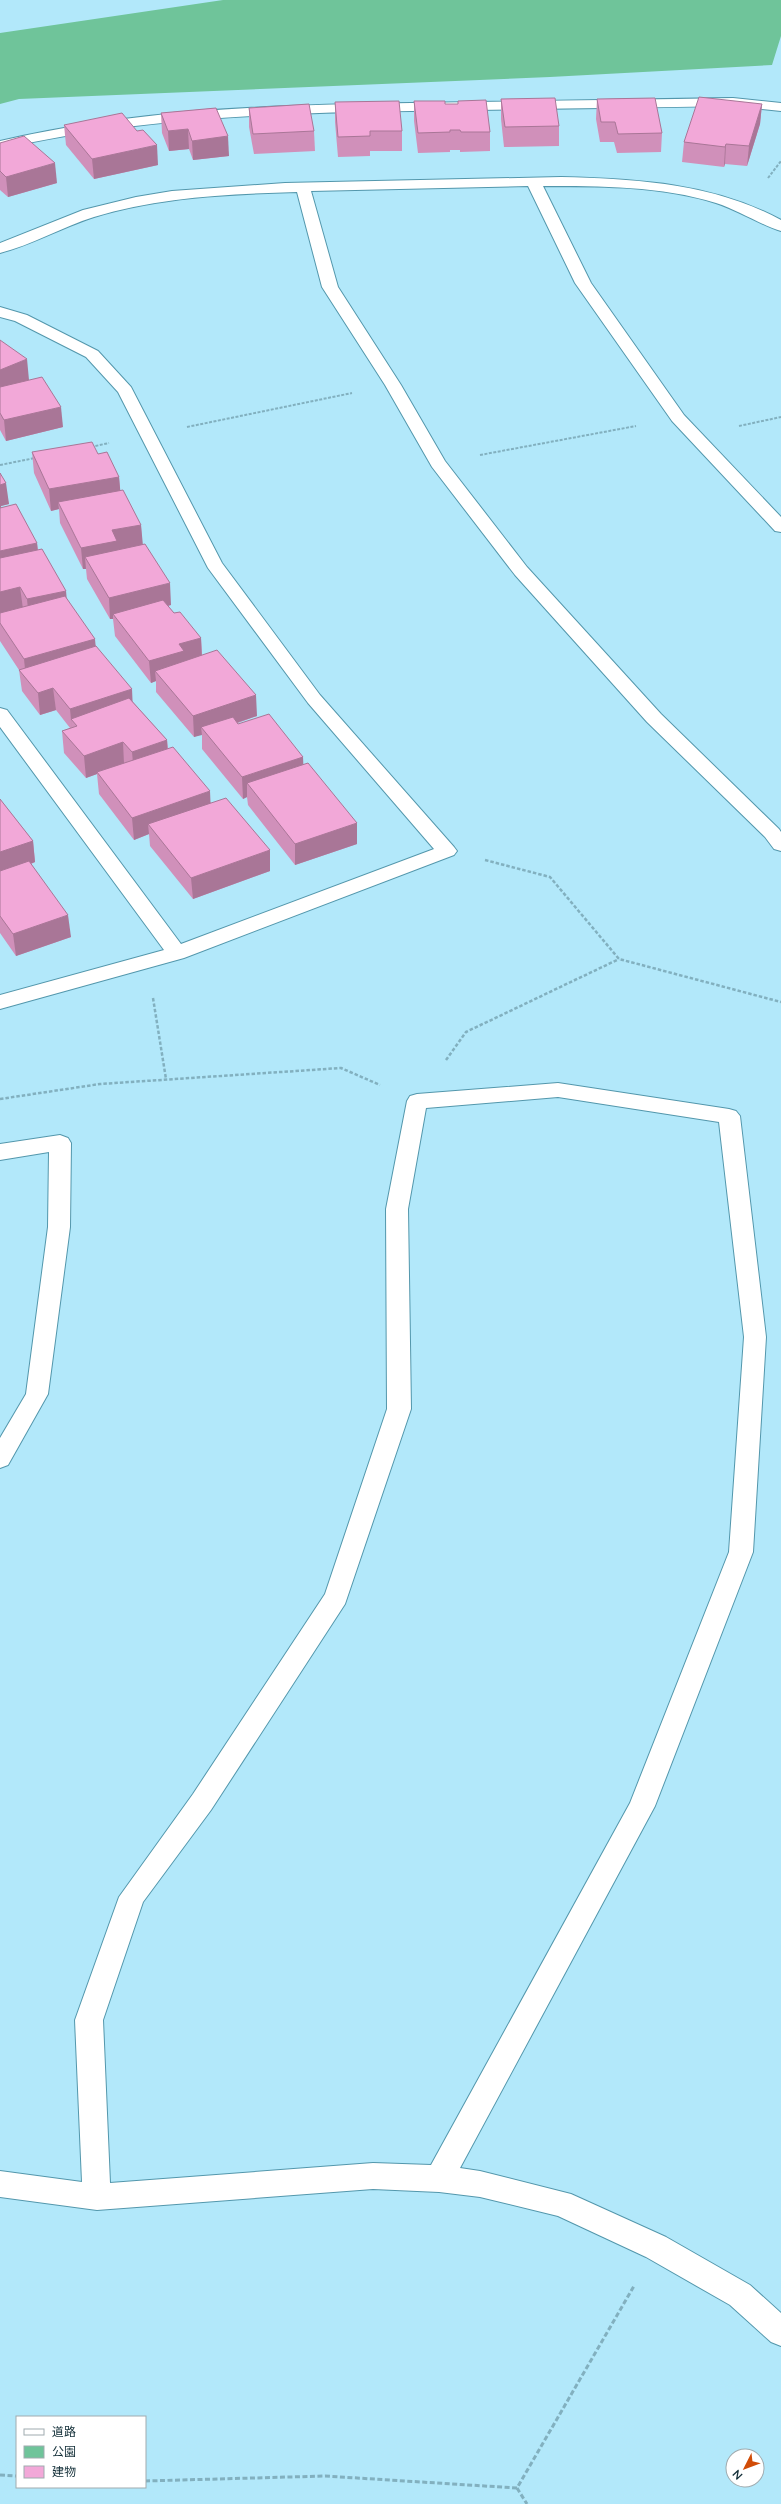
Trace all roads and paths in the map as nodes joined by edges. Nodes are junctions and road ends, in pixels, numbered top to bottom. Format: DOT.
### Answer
graph roads {
  1 [pos="781,107"];
  2 [pos="0,145"];
  3 [pos="534,182"];
  4 [pos="302,188"];
  5 [pos="781,226"];
  6 [pos="0,248"];
  7 [pos="0,312"];
  8 [pos="393,385"];
  9 [pos="678,418"];
  10 [pos="149,435"];
  11 [pos="86,448"];
  12 [pos="39,457"];
  13 [pos="438,463"];
  14 [pos="0,465"];
  15 [pos="781,527"];
  16 [pos="0,714"];
  17 [pos="781,844"];
  18 [pos="448,851"];
  19 [pos="177,953"];
  20 [pos="619,959"];
  21 [pos="0,1002"];
  22 [pos="781,1002"];
  23 [pos="166,1078"];
  24 [pos="0,1100"];
  25 [pos="417,1101"];
  26 [pos="0,1152"];
  27 [pos="0,1459"];
  28 [pos="439,2179"];
  29 [pos="0,2184"];
  30 [pos="97,2197"];
  31 [pos="656,2247"];
  32 [pos="781,2332"];
  33 [pos="0,2475"];
  34 [pos="16,2476"];
  35 [pos="146,2481"];
  36 [pos="517,2488"];
  37 [pos="526,2504"];
  1 -- 2 [label="street"];
  3 -- 4 [label="street"];
  3 -- 5 [label="street"];
  3 -- 9 [label="street"];
  4 -- 6 [label="street"];
  4 -- 8 [label="street"];
  7 -- 10 [label="street"];
  8 -- 10 [label="path"];
  8 -- 13 [label="street"];
  9 -- 13 [label="path"];
  9 -- 15 [label="street"];
  10 -- 11 [label="path"];
  10 -- 18 [label="street"];
  12 -- 14 [label="path"];
  13 -- 17 [label="street"];
  16 -- 19 [label="street"];
  18 -- 19 [label="street"];
  18 -- 20 [label="path"];
  19 -- 21 [label="street"];
  19 -- 23 [label="path"];
  20 -- 22 [label="path"];
  20 -- 25 [label="path"];
  23 -- 24 [label="path"];
  23 -- 25 [label="path"];
  25 -- 28 [label="street"];
  25 -- 30 [label="street"];
  26 -- 27 [label="street"];
  28 -- 30 [label="street"];
  28 -- 31 [label="street"];
  29 -- 30 [label="street"];
  31 -- 32 [label="street"];
  31 -- 36 [label="path"];
  33 -- 34 [label="path"];
  35 -- 36 [label="path"];
  36 -- 37 [label="path"];
}
